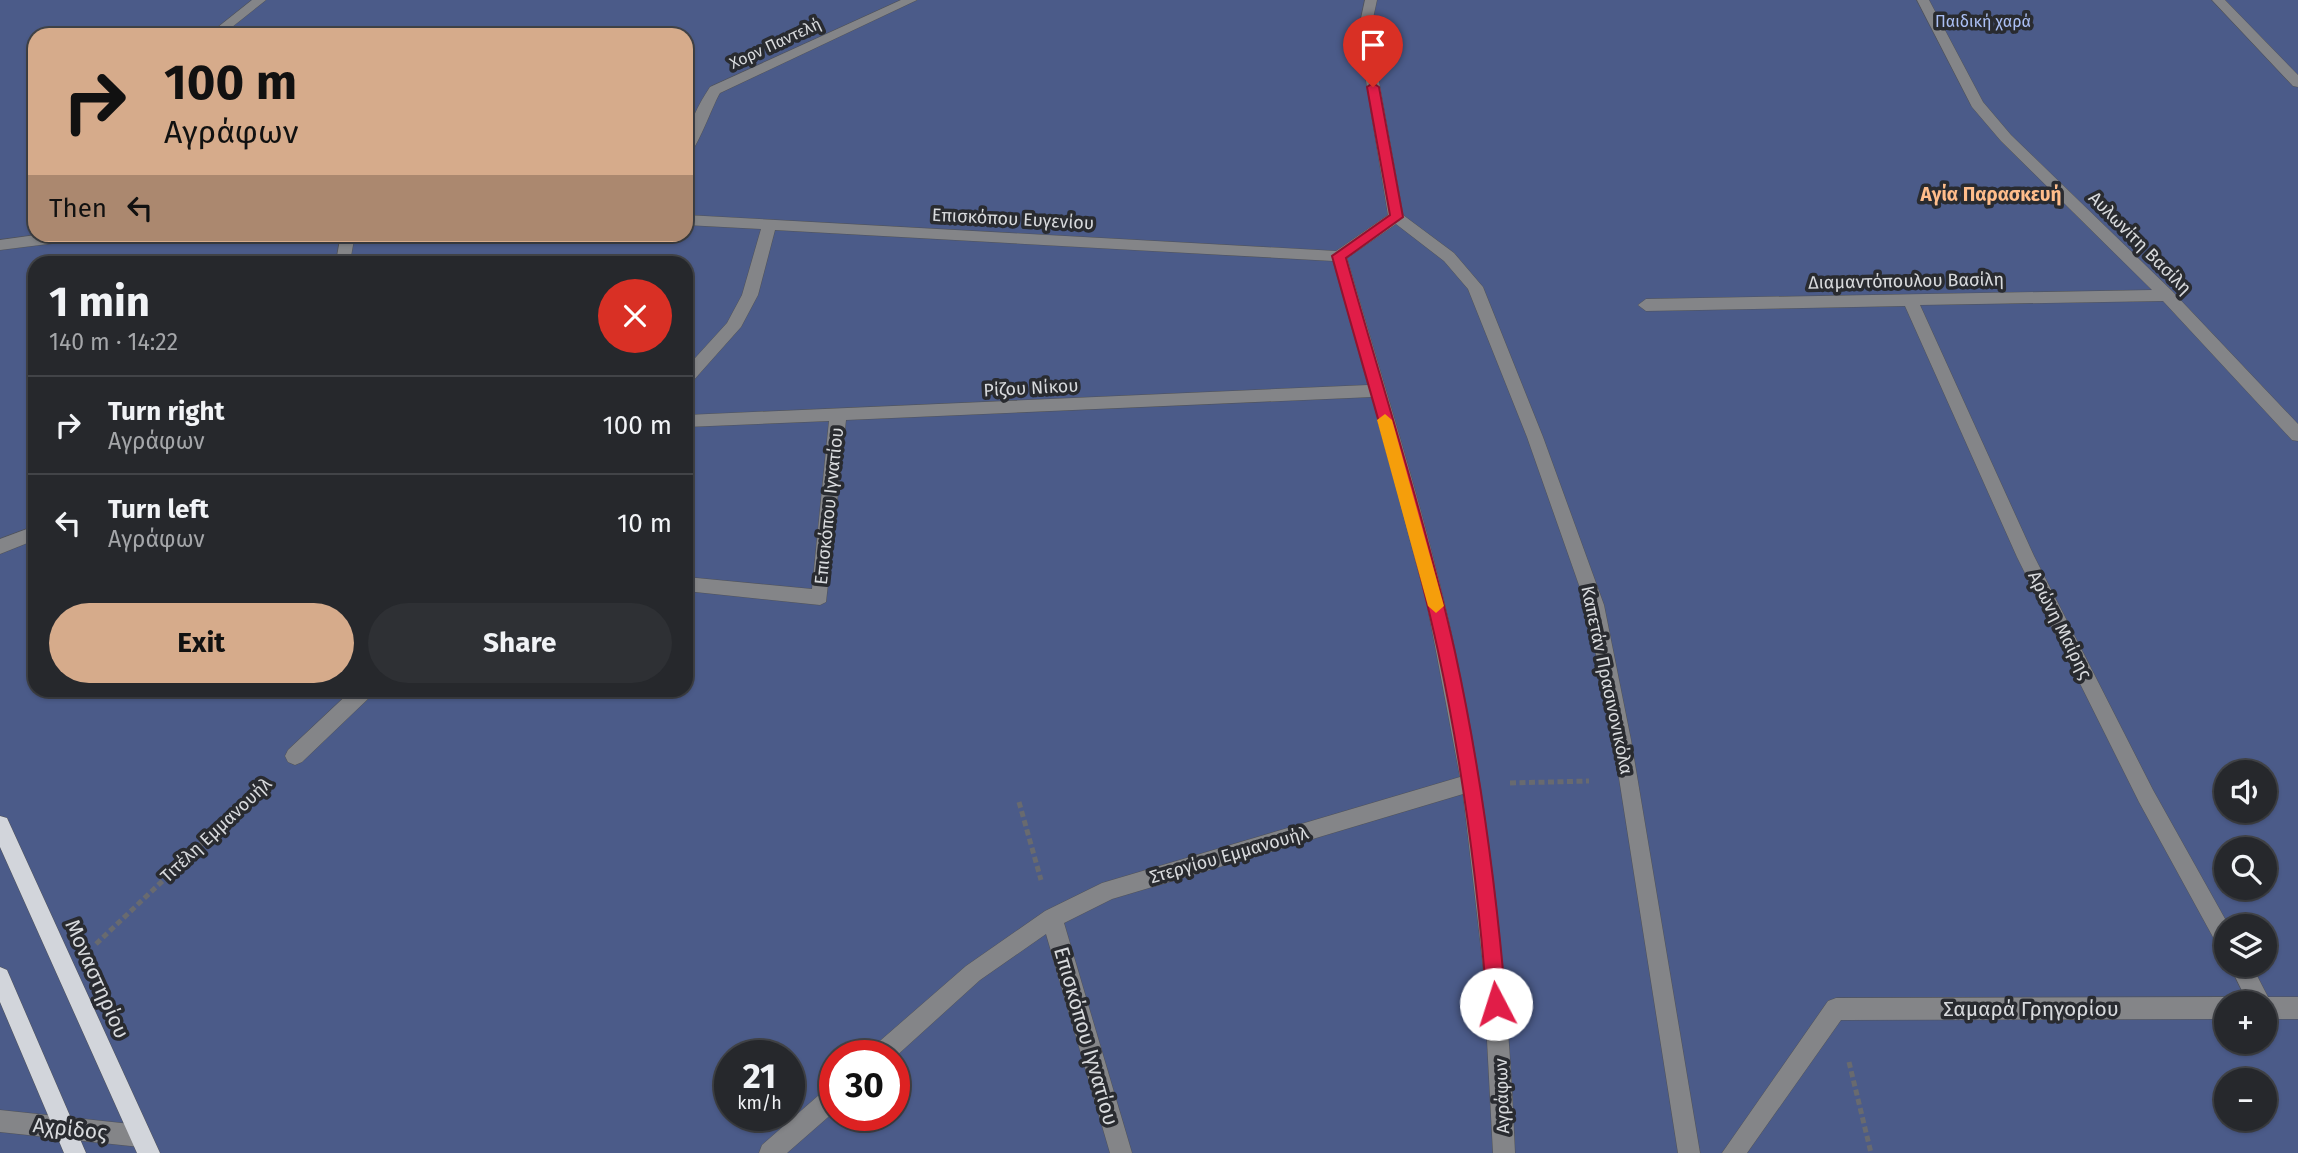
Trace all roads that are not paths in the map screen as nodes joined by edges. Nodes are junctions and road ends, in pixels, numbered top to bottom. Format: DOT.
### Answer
graph roads {
  1 [pos="260,0"];
  2 [pos="911,0"];
  3 [pos="1371,0"];
  4 [pos="1923,0"];
  5 [pos="2218,0"];
  6 [pos="223,28"];
  7 [pos="2298,83"];
  8 [pos="693,134"];
  9 [pos="1396,217"];
  10 [pos="693,220"];
  11 [pos="769,225"];
  12 [pos="28,241"];
  13 [pos="0,245"];
  14 [pos="1339,256"];
  15 [pos="2167,295"];
  16 [pos="1910,300"];
  17 [pos="1646,305"];
  18 [pos="693,370"];
  19 [pos="1377,391"];
  20 [pos="838,416"];
  21 [pos="693,421"];
  22 [pos="2298,435"];
  23 [pos="28,536"];
  24 [pos="0,547"];
  25 [pos="693,585"];
  26 [pos="357,697"];
  27 [pos="295,755"];
  28 [pos="1471,783"];
  29 [pos="0,825"];
  30 [pos="1052,918"];
  31 [pos="2214,919"];
  32 [pos="0,977"];
  33 [pos="2214,1008"];
  34 [pos="2277,1008"];
  35 [pos="2298,1008"];
  36 [pos="898,1040"];
  37 [pos="819,1110"];
  38 [pos="0,1121"];
  39 [pos="66,1128"];
  40 [pos="145,1145"];
  41 [pos="75,1153"];
  42 [pos="770,1153"];
  43 [pos="1121,1153"];
  44 [pos="1504,1153"];
  45 [pos="1689,1153"];
  46 [pos="1733,1153"];
  1 -- 6 [label="street"];
  2 -- 8 [label="street, Χορν Παντελή"];
  3 -- 9 [label="street"];
  4 -- 15 [label="street, Αυλωνίτη Βασίλη"];
  5 -- 7 [label="street"];
  9 -- 14 [label="street"];
  9 -- 45 [label="street, Καπετάν Πρασινονικόλα"];
  10 -- 11 [label="street, Επισκόπου Ευγενίου"];
  11 -- 14 [label="street, Επισκόπου Ευγενίου"];
  11 -- 18 [label="street"];
  12 -- 13 [label="street"];
  14 -- 19 [label="street, Αγράφων"];
  15 -- 16 [label="street, Διαμαντόπουλου Βασίλη"];
  15 -- 22 [label="street, Αυλωνίτη Βασίλη"];
  16 -- 17 [label="street, Διαμαντόπουλου Βασίλη"];
  16 -- 31 [label="street, Αρώνη Μαίρης"];
  19 -- 20 [label="street, Ρίζου Νίκου"];
  19 -- 28 [label="street, Αγράφων"];
  20 -- 21 [label="street, Ρίζου Νίκου"];
  20 -- 25 [label="street, Επισκόπου Ιγνατίου"];
  23 -- 24 [label="street"];
  26 -- 27 [label="street"];
  28 -- 30 [label="street, Στεργίου Εμμανουήλ"];
  28 -- 44 [label="street, Αγράφων"];
  29 -- 40 [label="main road, Μοναστηρίου"];
  30 -- 36 [label="street, Στεργίου Εμμανουήλ"];
  30 -- 43 [label="street, Επισκόπου Ιγνατίου"];
  32 -- 39 [label="main road"];
  33 -- 46 [label="street, Σαμαρά Γρηγορίου"];
  34 -- 35 [label="street"];
  37 -- 42 [label="street"];
  38 -- 39 [label="street, Αχρίδος"];
  39 -- 40 [label="street, Αχρίδος"];
  39 -- 41 [label="main road"];
}
